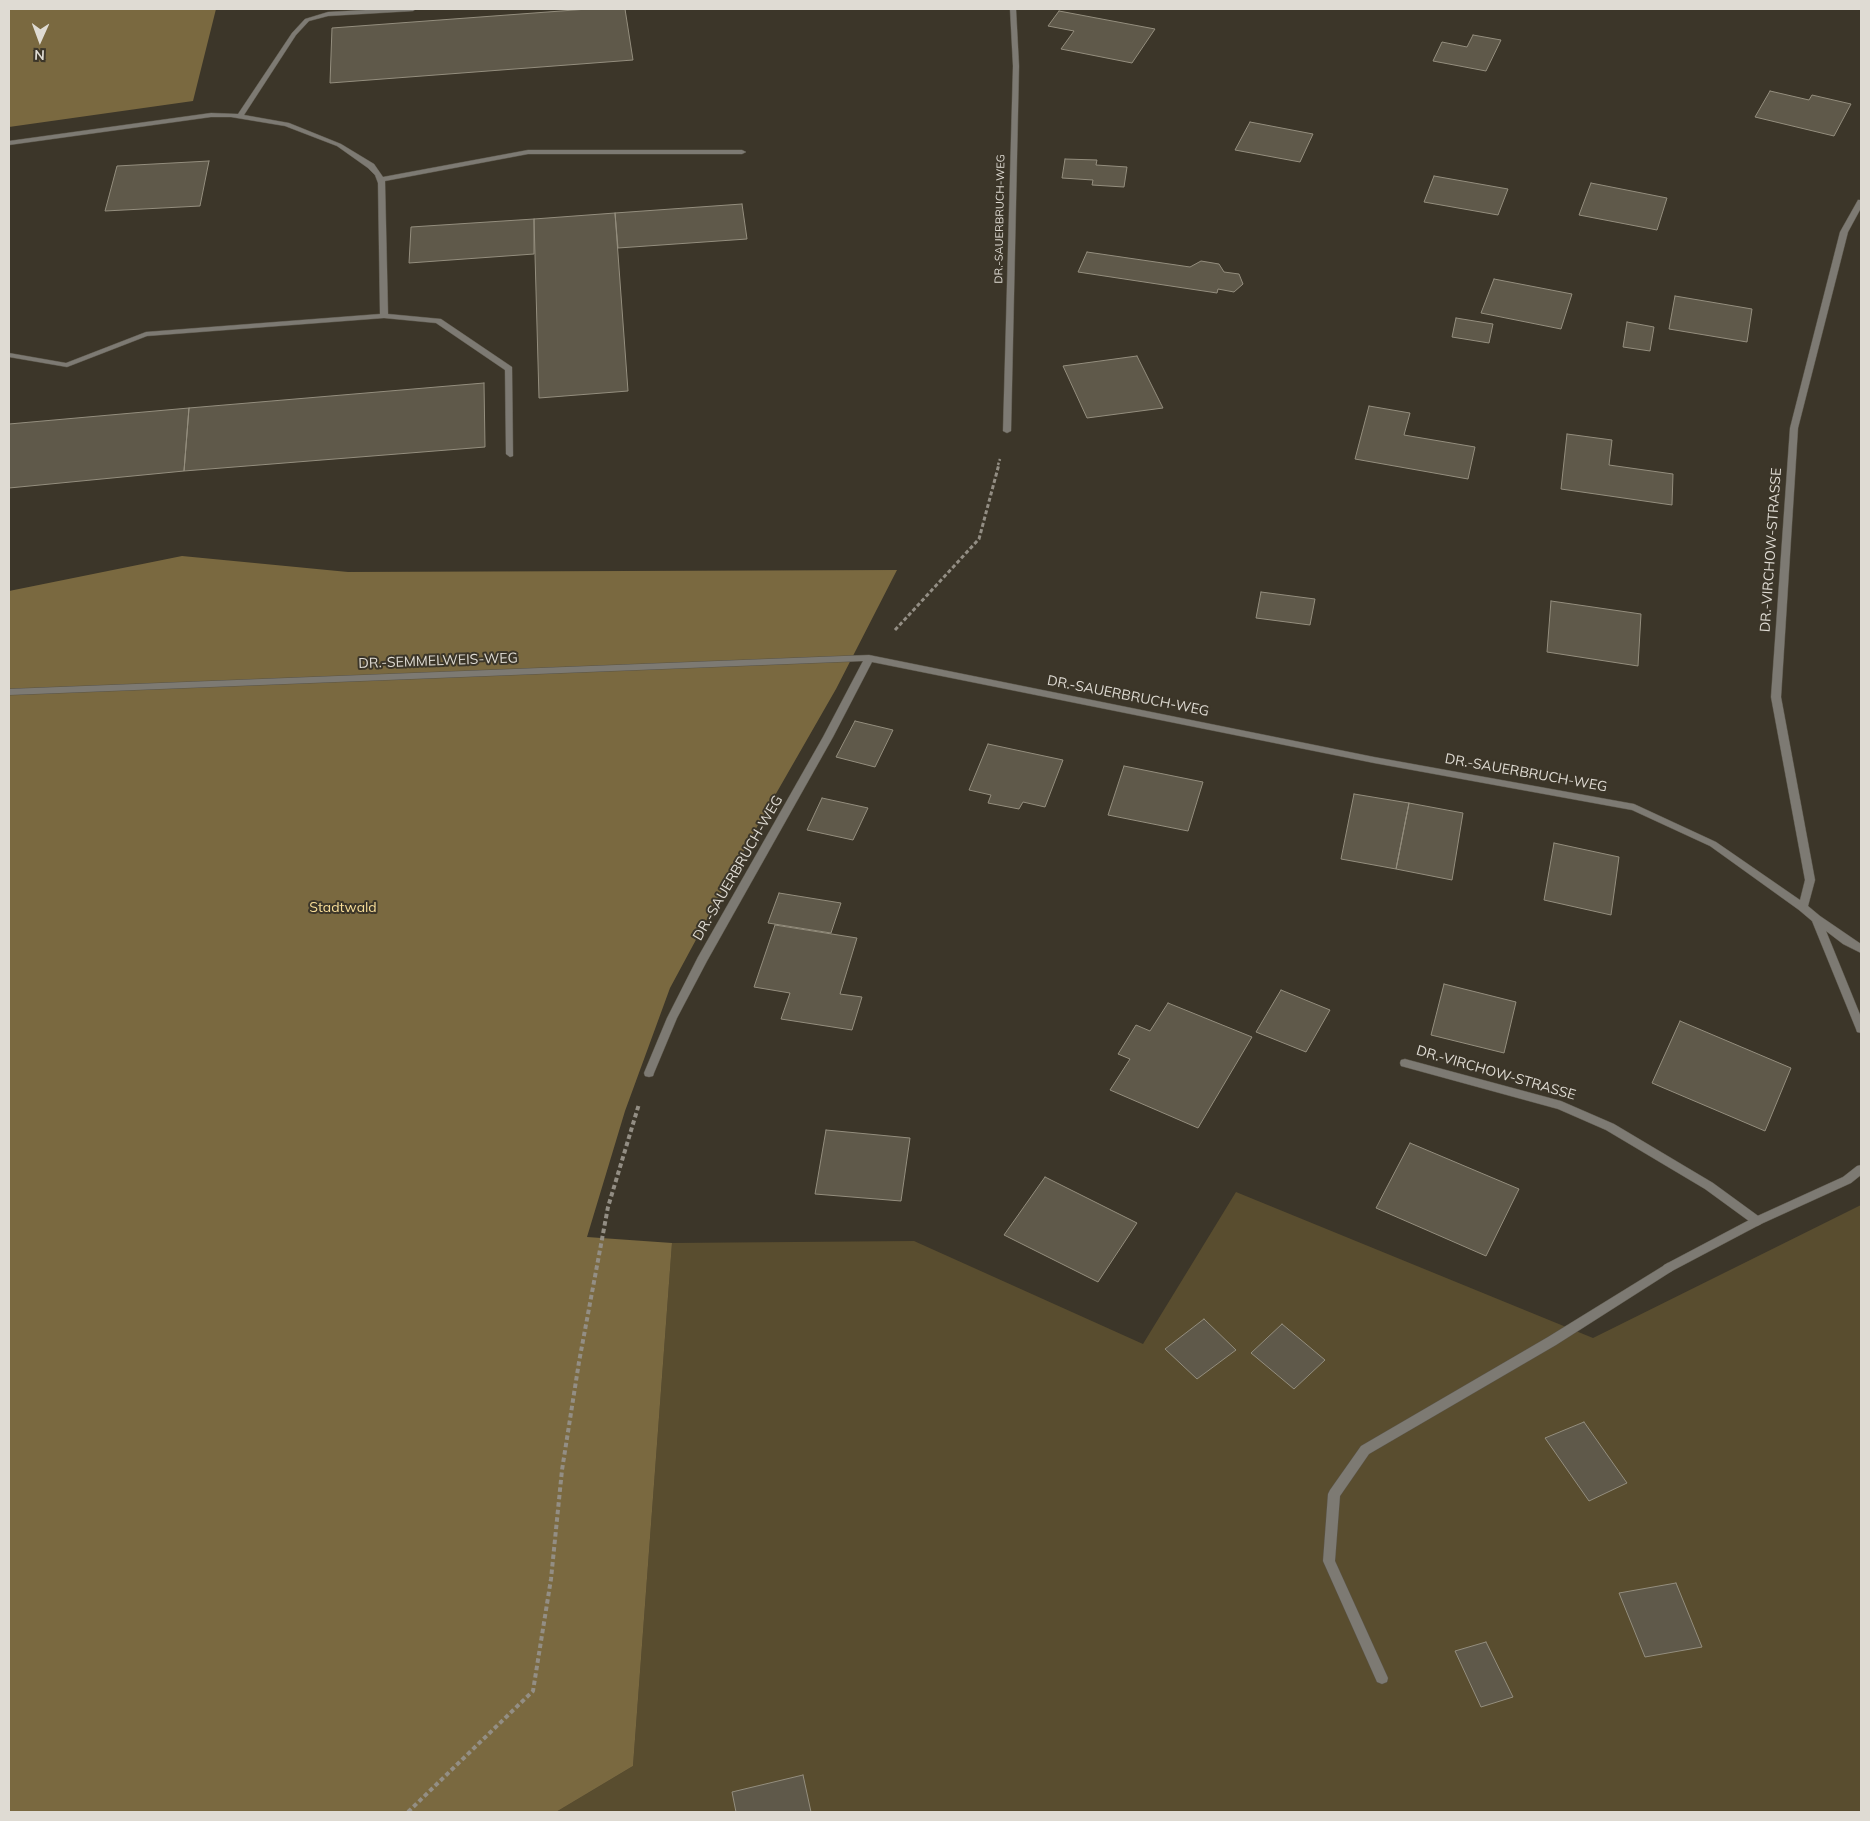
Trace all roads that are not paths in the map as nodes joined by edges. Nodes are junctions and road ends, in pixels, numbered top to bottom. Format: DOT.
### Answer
graph roads {
  1 [pos="413,9"];
  2 [pos="1013,9"];
  3 [pos="240,116"];
  4 [pos="9,143"];
  5 [pos="742,152"];
  6 [pos="381,180"];
  7 [pos="1861,202"];
  8 [pos="384,316"];
  9 [pos="9,355"];
  10 [pos="1007,431"];
  11 [pos="510,454"];
  12 [pos="869,658"];
  13 [pos="9,692"];
  14 [pos="1803,907"];
  15 [pos="1816,919"];
  16 [pos="1861,949"];
  17 [pos="1861,1029"];
  18 [pos="1405,1063"];
  19 [pos="649,1073"];
  20 [pos="1861,1169"];
  21 [pos="1757,1221"];
  22 [pos="1382,1678"];
  1 -- 3 [label="street"];
  2 -- 10 [label="street, DR.-SAUERBRUCH-WEG"];
  3 -- 4 [label="street"];
  3 -- 6 [label="street"];
  5 -- 6 [label="street"];
  6 -- 8 [label="street"];
  7 -- 14 [label="street, DR.-VIRCHOW-STRASSE"];
  8 -- 9 [label="street"];
  8 -- 11 [label="street"];
  12 -- 13 [label="street, DR.-SEMMELWEIS-WEG"];
  12 -- 14 [label="street, DR.-SAUERBRUCH-WEG"];
  12 -- 19 [label="street, DR.-SAUERBRUCH-WEG"];
  14 -- 15 [label="street, DR.-SAUERBRUCH-WEG"];
  15 -- 16 [label="street"];
  15 -- 17 [label="street"];
  18 -- 21 [label="street, DR.-VIRCHOW-STRASSE"];
  20 -- 21 [label="street"];
  21 -- 22 [label="street"];
}
